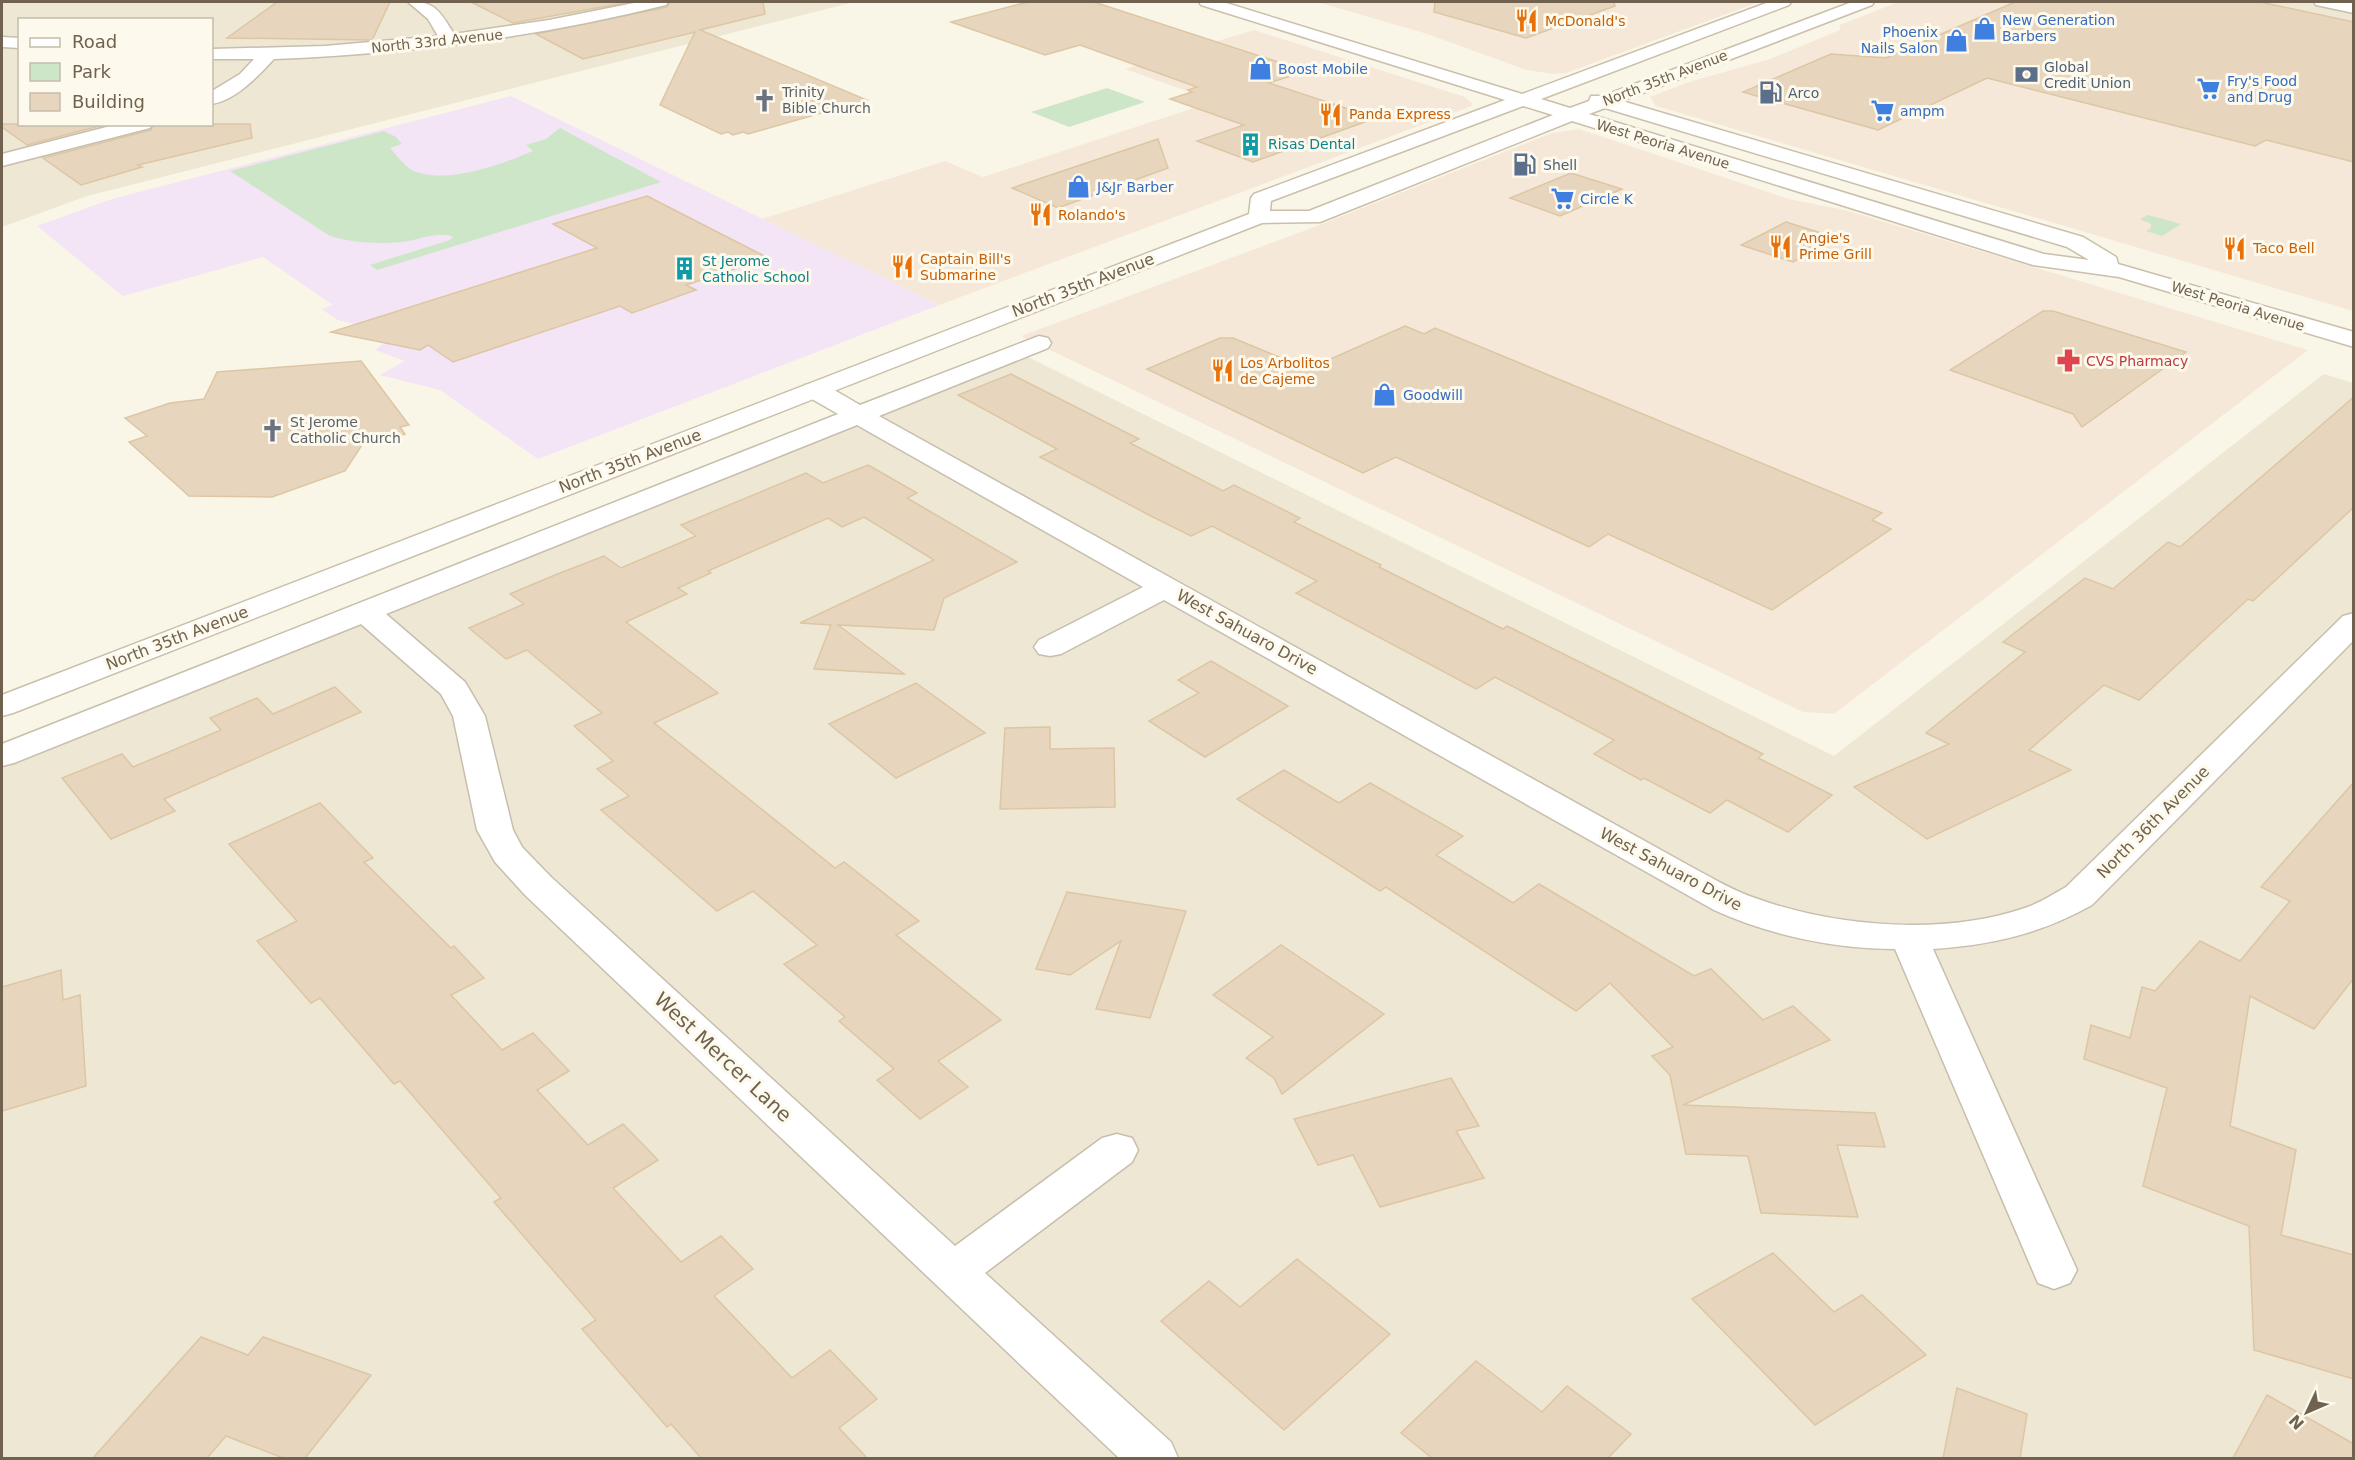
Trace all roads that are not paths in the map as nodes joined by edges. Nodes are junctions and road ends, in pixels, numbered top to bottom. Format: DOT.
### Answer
graph roads {
  1 [pos="416,2"];
  2 [pos="660,2"];
  3 [pos="1207,2"];
  4 [pos="1782,2"];
  5 [pos="1866,2"];
  6 [pos="2322,2"];
  7 [pos="1847,5"];
  8 [pos="2354,8"];
  9 [pos="450,41"];
  10 [pos="2,42"];
  11 [pos="18,43"];
  12 [pos="213,54"];
  13 [pos="269,54"];
  14 [pos="1532,80"];
  15 [pos="1553,86"];
  16 [pos="213,98"];
  17 [pos="1518,99"];
  18 [pos="1603,102"];
  19 [pos="1569,115"];
  20 [pos="134,126"];
  21 [pos="2,160"];
  22 [pos="1259,217"];
  23 [pos="2122,271"];
  24 [pos="2354,340"];
  25 [pos="1039,343"];
  26 [pos="814,390"];
  27 [pos="860,415"];
  28 [pos="1166,586"];
  29 [pos="365,612"];
  30 [pos="2354,622"];
  31 [pos="1050,647"];
  32 [pos="2,706"];
  33 [pos="2,756"];
  34 [pos="1908,936"];
  35 [pos="1117,1150"];
  36 [pos="2054,1270"];
  37 [pos="954,1271"];
  38 [pos="1152,1458"];
  1 -- 9 [label="main road"];
  2 -- 9 [label="main road, North 33rd Avenue"];
  3 -- 17 [label="main road, West Peoria Avenue"];
  4 -- 15 [label="main road, North 35th Avenue"];
  5 -- 7 [label="main road, North 35th Avenue"];
  6 -- 8 [label="main road"];
  7 -- 18 [label="main road, North 35th Avenue"];
  9 -- 13 [label="main road, North 33rd Avenue"];
  10 -- 11 [label="main road"];
  12 -- 13 [label="main road, North 33rd Avenue"];
  13 -- 16 [label="main road"];
  14 -- 15 [label="main road, West Peoria Avenue"];
  15 -- 17 [label="main road, North 35th Avenue"];
  15 -- 18 [label="main road, West Peoria Avenue"];
  17 -- 19 [label="main road, West Peoria Avenue"];
  17 -- 22 [label="main road, North 35th Avenue"];
  18 -- 19 [label="main road, North 35th Avenue"];
  18 -- 23 [label="main road, West Peoria Avenue"];
  19 -- 22 [label="main road, North 35th Avenue"];
  19 -- 23 [label="main road, West Peoria Avenue"];
  20 -- 21 [label="main road"];
  22 -- 26 [label="main road, North 35th Avenue"];
  23 -- 24 [label="main road, West Peoria Avenue"];
  25 -- 27 [label="main road"];
  26 -- 27 [label="main road, West Sahuaro Drive"];
  26 -- 32 [label="main road, North 35th Avenue"];
  27 -- 28 [label="main road, West Sahuaro Drive"];
  27 -- 29 [label="main road"];
  28 -- 31 [label="main road, West Sahuaro Drive"];
  28 -- 34 [label="main road, West Sahuaro Drive"];
  29 -- 33 [label="main road"];
  29 -- 37 [label="main road, West Mercer Lane"];
  30 -- 34 [label="main road, North 36th Avenue"];
  34 -- 36 [label="main road"];
  35 -- 37 [label="main road"];
  37 -- 38 [label="main road, West Mercer Lane"];
}
